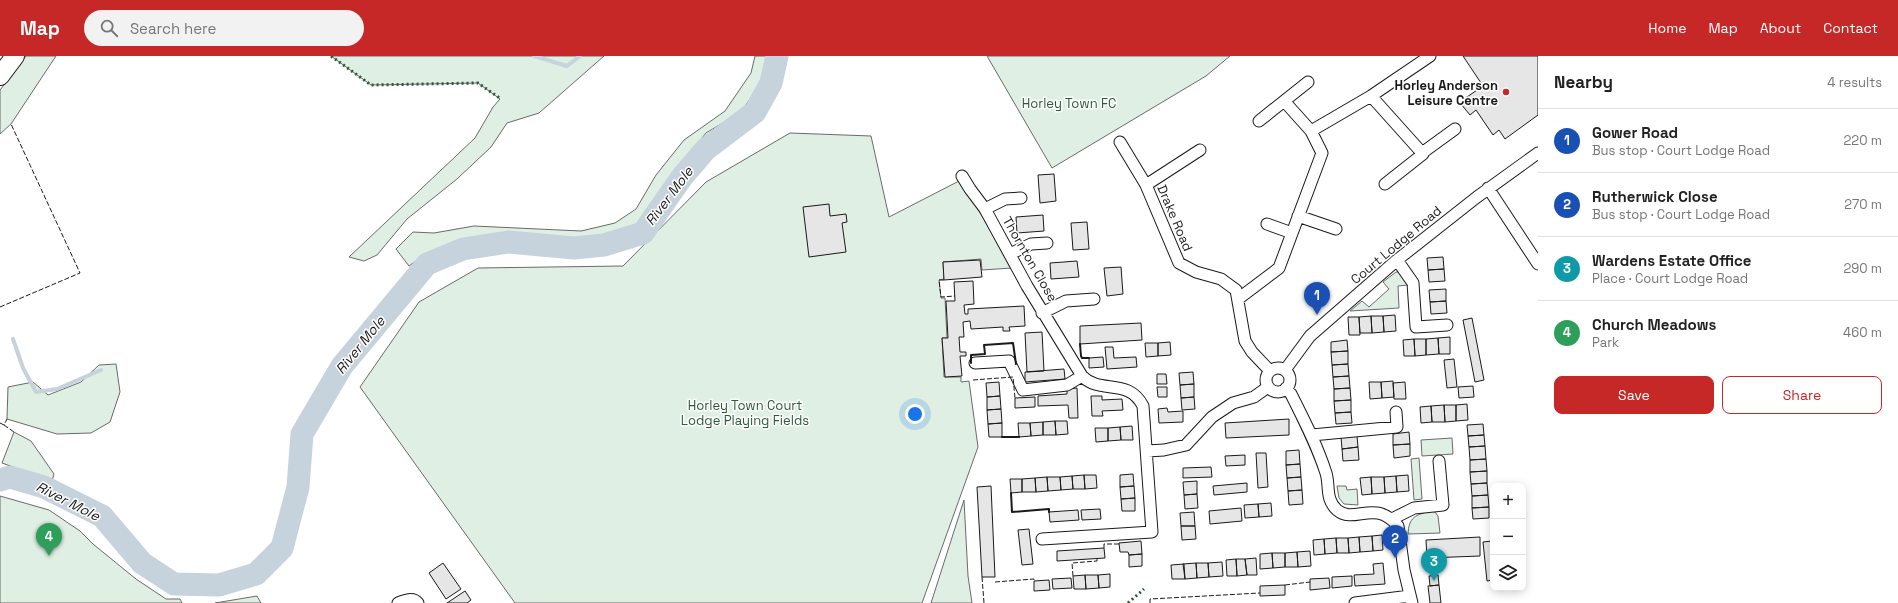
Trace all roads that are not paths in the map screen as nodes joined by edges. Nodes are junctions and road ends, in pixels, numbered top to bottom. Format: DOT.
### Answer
graph roads {
  1 [pos="15,56"];
  2 [pos="1430,56"];
  3 [pos="0,76"];
  4 [pos="1308,82"];
  5 [pos="1371,96"];
  6 [pos="1284,101"];
  7 [pos="1259,121"];
  8 [pos="1455,129"];
  9 [pos="1311,131"];
  10 [pos="1120,142"];
  11 [pos="1200,150"];
  12 [pos="1538,153"];
  13 [pos="1422,154"];
  14 [pos="962,176"];
  15 [pos="1385,184"];
  16 [pos="1146,186"];
  17 [pos="1488,188"];
  18 [pos="1021,198"];
  19 [pos="985,209"];
  20 [pos="1298,216"];
  21 [pos="1267,224"];
  22 [pos="1336,228"];
  23 [pos="1292,233"];
  24 [pos="1047,243"];
  25 [pos="1010,254"];
  26 [pos="1397,260"];
  27 [pos="1538,264"];
  28 [pos="1094,299"];
  29 [pos="1238,300"];
  30 [pos="1042,313"];
  31 [pos="1447,325"];
  32 [pos="975,363"];
  33 [pos="1285,370"];
  34 [pos="1270,371"];
  35 [pos="1082,376"];
  36 [pos="1268,387"];
  37 [pos="1286,388"];
  38 [pos="1396,412"];
  39 [pos="1312,435"];
  40 [pos="1147,451"];
  41 [pos="1439,461"];
  42 [pos="1392,519"];
  43 [pos="1042,539"];
  44 [pos="1411,600"];
  45 [pos="398,603"];
  46 [pos="418,603"];
  47 [pos="1355,603"];
  1 -- 3 [label="main road"];
  2 -- 5 [label="street"];
  4 -- 6 [label="street"];
  5 -- 9 [label="street"];
  5 -- 13 [label="street"];
  6 -- 7 [label="street"];
  6 -- 9 [label="street"];
  8 -- 13 [label="street"];
  9 -- 20 [label="street"];
  10 -- 16 [label="street, Drake Road"];
  11 -- 16 [label="street"];
  12 -- 17 [label="street, Court Lodge Road"];
  13 -- 15 [label="street"];
  14 -- 19 [label="street, Thornton Close"];
  16 -- 29 [label="street, Drake Road"];
  17 -- 26 [label="street, Court Lodge Road"];
  17 -- 27 [label="street"];
  18 -- 19 [label="street"];
  19 -- 25 [label="street, Thornton Close"];
  20 -- 22 [label="street"];
  20 -- 23 [label="street"];
  21 -- 23 [label="street"];
  23 -- 29 [label="street"];
  24 -- 25 [label="street"];
  25 -- 30 [label="street, Thornton Close"];
  26 -- 31 [label="street"];
  26 -- 33 [label="street, Court Lodge Road"];
  28 -- 30 [label="street, Thornton Close"];
  29 -- 34 [label="street"];
  30 -- 35 [label="street"];
  32 -- 35 [label="street"];
  33 -- 34 [label="street"];
  33 -- 37 [label="street"];
  34 -- 36 [label="street"];
  35 -- 40 [label="street"];
  36 -- 37 [label="street"];
  36 -- 40 [label="street"];
  37 -- 39 [label="street"];
  38 -- 39 [label="street"];
  39 -- 42 [label="street"];
  40 -- 43 [label="street"];
  41 -- 42 [label="street"];
  42 -- 44 [label="street"];
  44 -- 47 [label="street"];
  45 -- 46 [label="street"];
}
